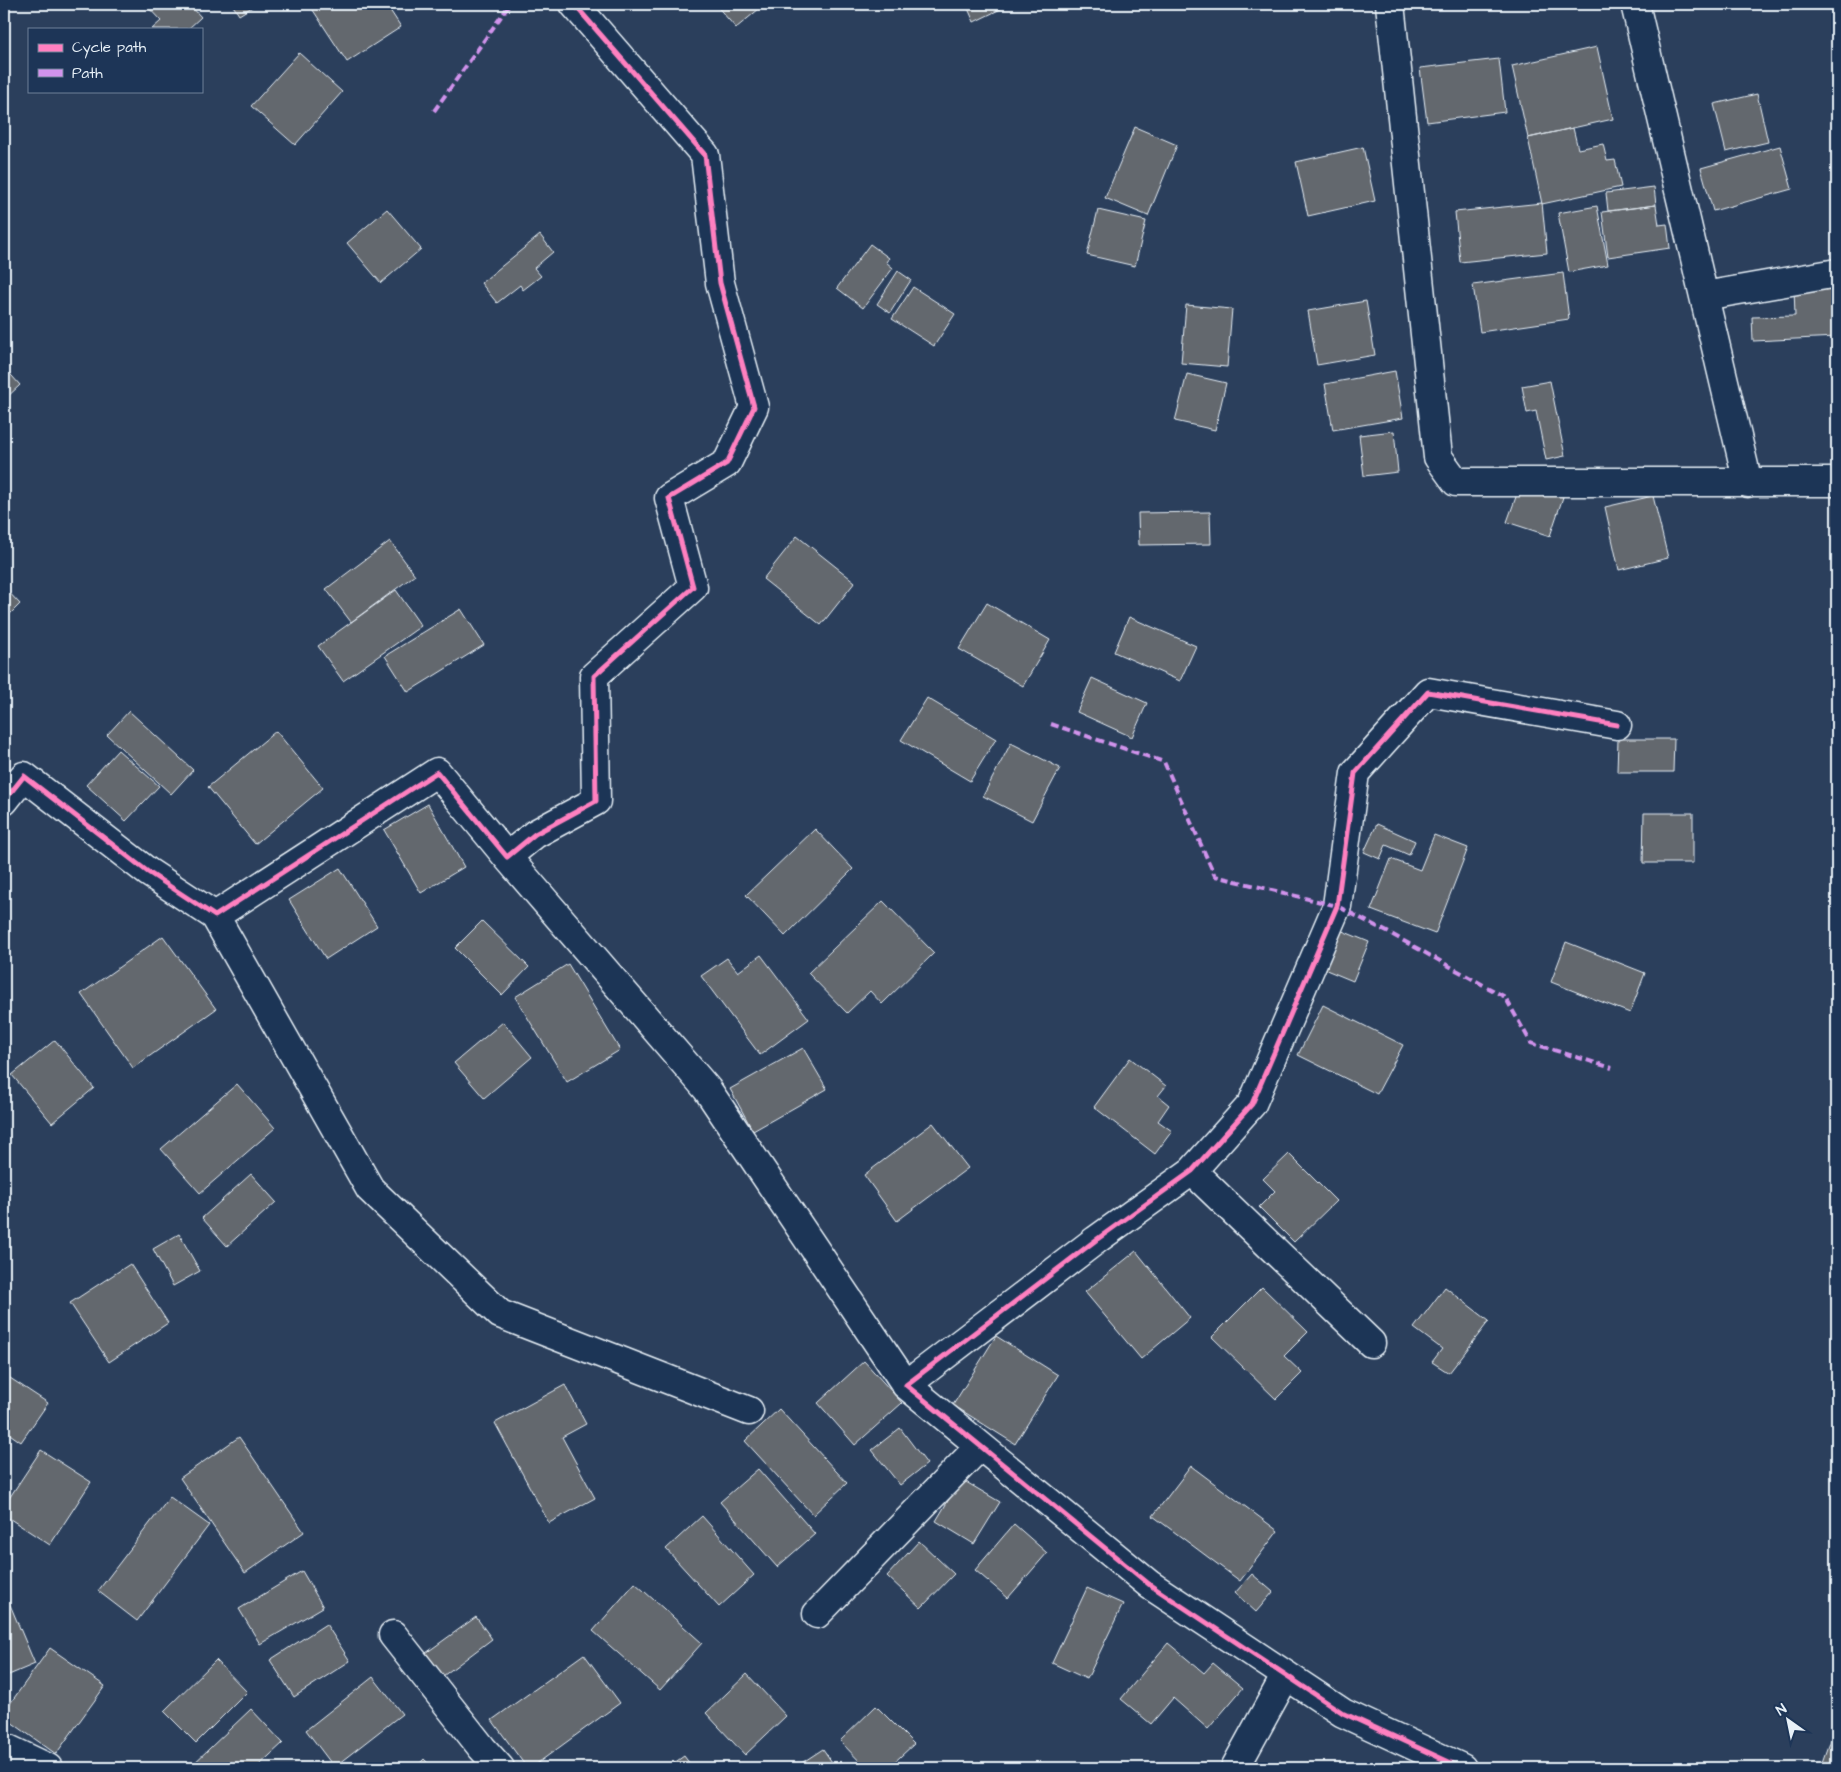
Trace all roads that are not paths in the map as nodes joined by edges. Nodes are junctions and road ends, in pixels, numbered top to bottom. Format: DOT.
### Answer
graph roads {
  1 [pos="574,4"];
  2 [pos="1390,4"];
  3 [pos="1635,4"];
  4 [pos="1837,273"];
  5 [pos="1704,296"];
  6 [pos="1837,482"];
  7 [pos="1748,483"];
  8 [pos="1617,725"];
  9 [pos="4,801"];
  10 [pos="507,857"];
  11 [pos="215,916"];
  12 [pos="1192,1171"];
  13 [pos="1372,1343"];
  14 [pos="906,1385"];
  15 [pos="749,1411"];
  16 [pos="980,1446"];
  17 [pos="818,1614"];
  18 [pos="393,1635"];
  19 [pos="1286,1675"];
  20 [pos="4,1747"];
  21 [pos="48,1768"];
  22 [pos="500,1768"];
  23 [pos="1235,1768"];
  24 [pos="1462,1768"];
  1 -- 10 [label="street"];
  2 -- 7 [label="street"];
  3 -- 5 [label="street"];
  4 -- 5 [label="street"];
  5 -- 7 [label="street"];
  6 -- 7 [label="street"];
  8 -- 12 [label="street"];
  9 -- 11 [label="street"];
  10 -- 11 [label="street"];
  10 -- 14 [label="street"];
  11 -- 15 [label="street"];
  12 -- 13 [label="street"];
  12 -- 14 [label="street"];
  14 -- 16 [label="street"];
  16 -- 17 [label="street"];
  16 -- 19 [label="street"];
  18 -- 22 [label="street"];
  19 -- 23 [label="street"];
  19 -- 24 [label="street"];
  20 -- 21 [label="street"];
}
